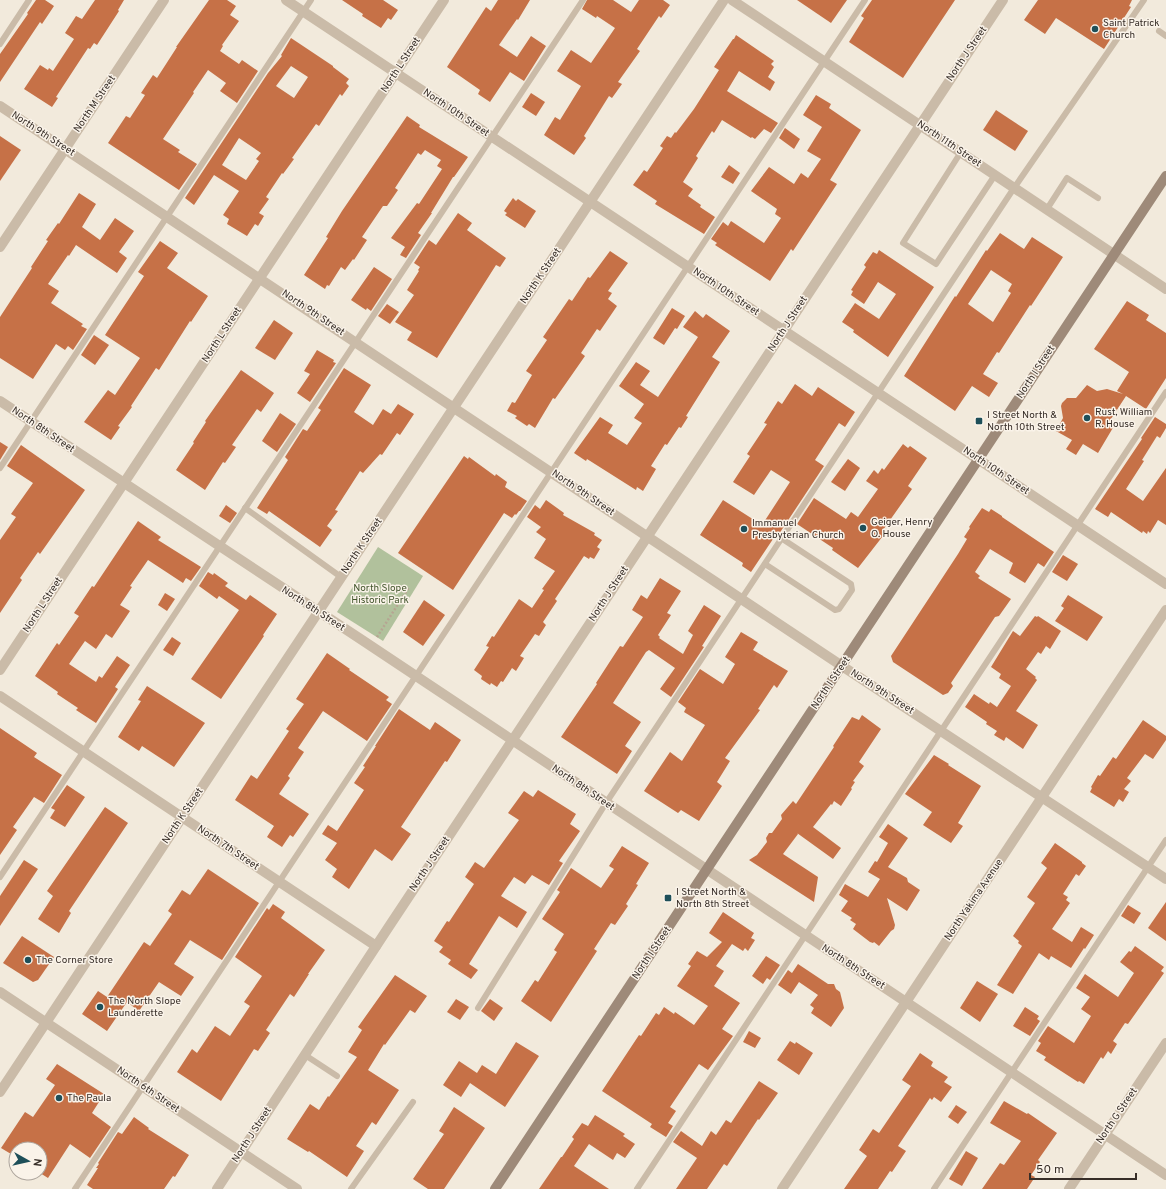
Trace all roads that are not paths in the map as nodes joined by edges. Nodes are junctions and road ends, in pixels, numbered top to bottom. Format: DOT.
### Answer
graph roads {
  1 [pos="29,0"];
  2 [pos="164,0"];
  3 [pos="286,0"];
  4 [pos="310,0"];
  5 [pos="444,0"];
  6 [pos="583,0"];
  7 [pos="724,0"];
  8 [pos="732,0"];
  9 [pos="865,0"];
  10 [pos="1004,0"];
  11 [pos="1144,0"];
  12 [pos="303,11"];
  13 [pos="1159,31"];
  14 [pos="1166,36"];
  15 [pos="0,44"];
  16 [pos="825,61"];
  17 [pos="396,73"];
  18 [pos="0,106"];
  19 [pos="920,125"];
  20 [pos="492,136"];
  21 [pos="65,149"];
  22 [pos="961,152"];
  23 [pos="995,175"];
  24 [pos="1166,176"];
  25 [pos="1014,188"];
  26 [pos="1098,198"];
  27 [pos="590,202"];
  28 [pos="1047,209"];
  29 [pos="167,216"];
  30 [pos="0,247"];
  31 [pos="1114,254"];
  32 [pos="688,267"];
  33 [pos="259,278"];
  34 [pos="1166,289"];
  35 [pos="784,330"];
  36 [pos="355,342"];
  37 [pos="1166,392"];
  38 [pos="878,393"];
  39 [pos="0,402"];
  40 [pos="454,407"];
  41 [pos="30,422"];
  42 [pos="978,460"];
  43 [pos="0,468"];
  44 [pos="551,472"];
  45 [pos="124,483"];
  46 [pos="245,508"];
  47 [pos="1078,525"];
  48 [pos="648,536"];
  49 [pos="782,538"];
  50 [pos="219,547"];
  51 [pos="764,564"];
  52 [pos="341,577"];
  53 [pos="1166,584"];
  54 [pos="742,598"];
  55 [pos="1166,610"];
  56 [pos="318,612"];
  57 [pos="842,666"];
  58 [pos="0,670"];
  59 [pos="416,676"];
  60 [pos="0,696"];
  61 [pos="941,731"];
  62 [pos="512,740"];
  63 [pos="83,752"];
  64 [pos="1042,797"];
  65 [pos="606,803"];
  66 [pos="182,817"];
  67 [pos="1166,840"];
  68 [pos="1148,867"];
  69 [pos="707,870"];
  70 [pos="0,877"];
  71 [pos="1166,879"];
  72 [pos="279,882"];
  73 [pos="805,935"];
  74 [pos="376,946"];
  75 [pos="0,992"];
  76 [pos="906,1001"];
  77 [pos="478,1008"];
  78 [pos="46,1022"];
  79 [pos="1166,1042"];
  80 [pos="305,1055"];
  81 [pos="1012,1072"];
  82 [pos="338,1076"];
  83 [pos="143,1087"];
  84 [pos="0,1092"];
  85 [pos="413,1102"];
  86 [pos="1104,1135"];
  87 [pos="241,1152"];
  88 [pos="1166,1175"];
  89 [pos="75,1189"];
  90 [pos="216,1189"];
  91 [pos="297,1189"];
  92 [pos="351,1189"];
  93 [pos="495,1189"];
  94 [pos="637,1189"];
  95 [pos="782,1189"];
  96 [pos="934,1189"];
  97 [pos="1069,1189"];
  1 -- 15 [label="lane"];
  2 -- 21 [label="street, North M Street"];
  3 -- 12 [label="street, North 10th Street"];
  4 -- 12 [label="lane"];
  5 -- 17 [label="street, North L Street"];
  6 -- 20 [label="lane"];
  7 -- 27 [label="street, North K Street"];
  8 -- 16 [label="street, North 11th Street"];
  9 -- 16 [label="lane"];
  10 -- 19 [label="street, North J Street"];
  11 -- 25 [label="lane"];
  12 -- 17 [label="street, North 10th Street"];
  12 -- 29 [label="lane"];
  13 -- 14 [label="lane"];
  16 -- 19 [label="street, North 11th Street"];
  16 -- 32 [label="lane"];
  17 -- 20 [label="street, North 10th Street"];
  17 -- 33 [label="street, North L Street"];
  18 -- 21 [label="street, North 9th Street"];
  19 -- 22 [label="street, North 11th Street"];
  19 -- 35 [label="street, North J Street"];
  20 -- 27 [label="street, North 10th Street"];
  20 -- 36 [label="lane"];
  21 -- 29 [label="street, North 9th Street"];
  21 -- 30 [label="street, North M Street"];
  22 -- 23 [label="street, North 11th Street"];
  22 -- 23 [label="lane"];
  23 -- 25 [label="street, North 11th Street"];
  24 -- 31 [label="main road, North I Street"];
  25 -- 28 [label="street, North 11th Street"];
  25 -- 38 [label="lane"];
  26 -- 28 [label="lane"];
  27 -- 32 [label="street, North 10th Street"];
  27 -- 40 [label="street, North K Street"];
  28 -- 31 [label="street, North 11th Street"];
  29 -- 33 [label="street, North 9th Street"];
  29 -- 41 [label="lane"];
  31 -- 34 [label="street, North 11th Street"];
  31 -- 42 [label="main road, North I Street"];
  32 -- 35 [label="street, North 10th Street"];
  32 -- 44 [label="lane"];
  33 -- 36 [label="street, North 9th Street"];
  33 -- 45 [label="street, North L Street"];
  35 -- 38 [label="street, North 10th Street"];
  35 -- 48 [label="street, North J Street"];
  36 -- 40 [label="street, North 9th Street"];
  36 -- 46 [label="lane"];
  37 -- 47 [label="lane"];
  38 -- 42 [label="street, North 10th Street"];
  38 -- 49 [label="lane"];
  39 -- 41 [label="street, North 8th Street"];
  40 -- 44 [label="street, North 9th Street"];
  40 -- 52 [label="street, North K Street"];
  41 -- 43 [label="lane"];
  41 -- 45 [label="street, North 8th Street"];
  42 -- 47 [label="street, North 10th Street"];
  42 -- 57 [label="main road, North I Street"];
  44 -- 48 [label="street, North 9th Street"];
  44 -- 59 [label="lane"];
  45 -- 50 [label="street, North 8th Street"];
  45 -- 58 [label="street, North L Street"];
  46 -- 50 [label="lane"];
  46 -- 52 [label="lane"];
  47 -- 53 [label="street, North 10th Street"];
  47 -- 61 [label="lane"];
  48 -- 54 [label="street, North 9th Street"];
  48 -- 62 [label="street, North J Street"];
  49 -- 51 [label="lane"];
  49 -- 51 [label="lane"];
  50 -- 56 [label="street, North 8th Street"];
  50 -- 63 [label="lane"];
  51 -- 54 [label="lane"];
  52 -- 56 [label="street, North K Street"];
  54 -- 57 [label="street, North 9th Street"];
  54 -- 65 [label="lane"];
  55 -- 64 [label="street, North Yakima Avenue"];
  56 -- 59 [label="street, North 8th Street"];
  56 -- 66 [label="street, North K Street"];
  57 -- 61 [label="street, North 9th Street"];
  57 -- 69 [label="main road, North I Street"];
  59 -- 62 [label="street, North 8th Street"];
  59 -- 72 [label="lane"];
  60 -- 63 [label="street, North 7th Street"];
  61 -- 64 [label="street, North 9th Street"];
  61 -- 73 [label="lane"];
  62 -- 65 [label="street, North 8th Street"];
  62 -- 74 [label="street, North J Street"];
  63 -- 66 [label="street, North 7th Street"];
  63 -- 70 [label="lane"];
  64 -- 68 [label="street, North 9th Street"];
  64 -- 76 [label="street, North Yakima Avenue"];
  65 -- 69 [label="street, North 8th Street"];
  65 -- 77 [label="lane"];
  66 -- 72 [label="street, North 7th Street"];
  66 -- 78 [label="street, North K Street"];
  67 -- 68 [label="lane"];
  68 -- 71 [label="street, North 9th Street"];
  68 -- 81 [label="lane"];
  69 -- 73 [label="street, North 8th Street"];
  69 -- 93 [label="main road, North I Street"];
  72 -- 74 [label="street, North 7th Street"];
  72 -- 83 [label="lane"];
  73 -- 76 [label="street, North 8th Street"];
  73 -- 94 [label="lane"];
  74 -- 80 [label="street, North J Street"];
  75 -- 78 [label="street, North 6th Street"];
  76 -- 81 [label="street, North 8th Street"];
  76 -- 95 [label="street, North Yakima Avenue"];
  78 -- 83 [label="street, North 6th Street"];
  78 -- 84 [label="street, North K Street"];
  79 -- 86 [label="street, North G Street"];
  80 -- 82 [label="lane"];
  80 -- 87 [label="street, North J Street"];
  81 -- 86 [label="street, North 8th Street"];
  81 -- 96 [label="lane"];
  83 -- 87 [label="street, North 6th Street"];
  83 -- 89 [label="lane"];
  85 -- 92 [label="lane"];
  86 -- 88 [label="street, North 8th Street"];
  86 -- 97 [label="street, North G Street"];
  87 -- 90 [label="street, North J Street"];
  87 -- 91 [label="street, North 6th Street"];
}
